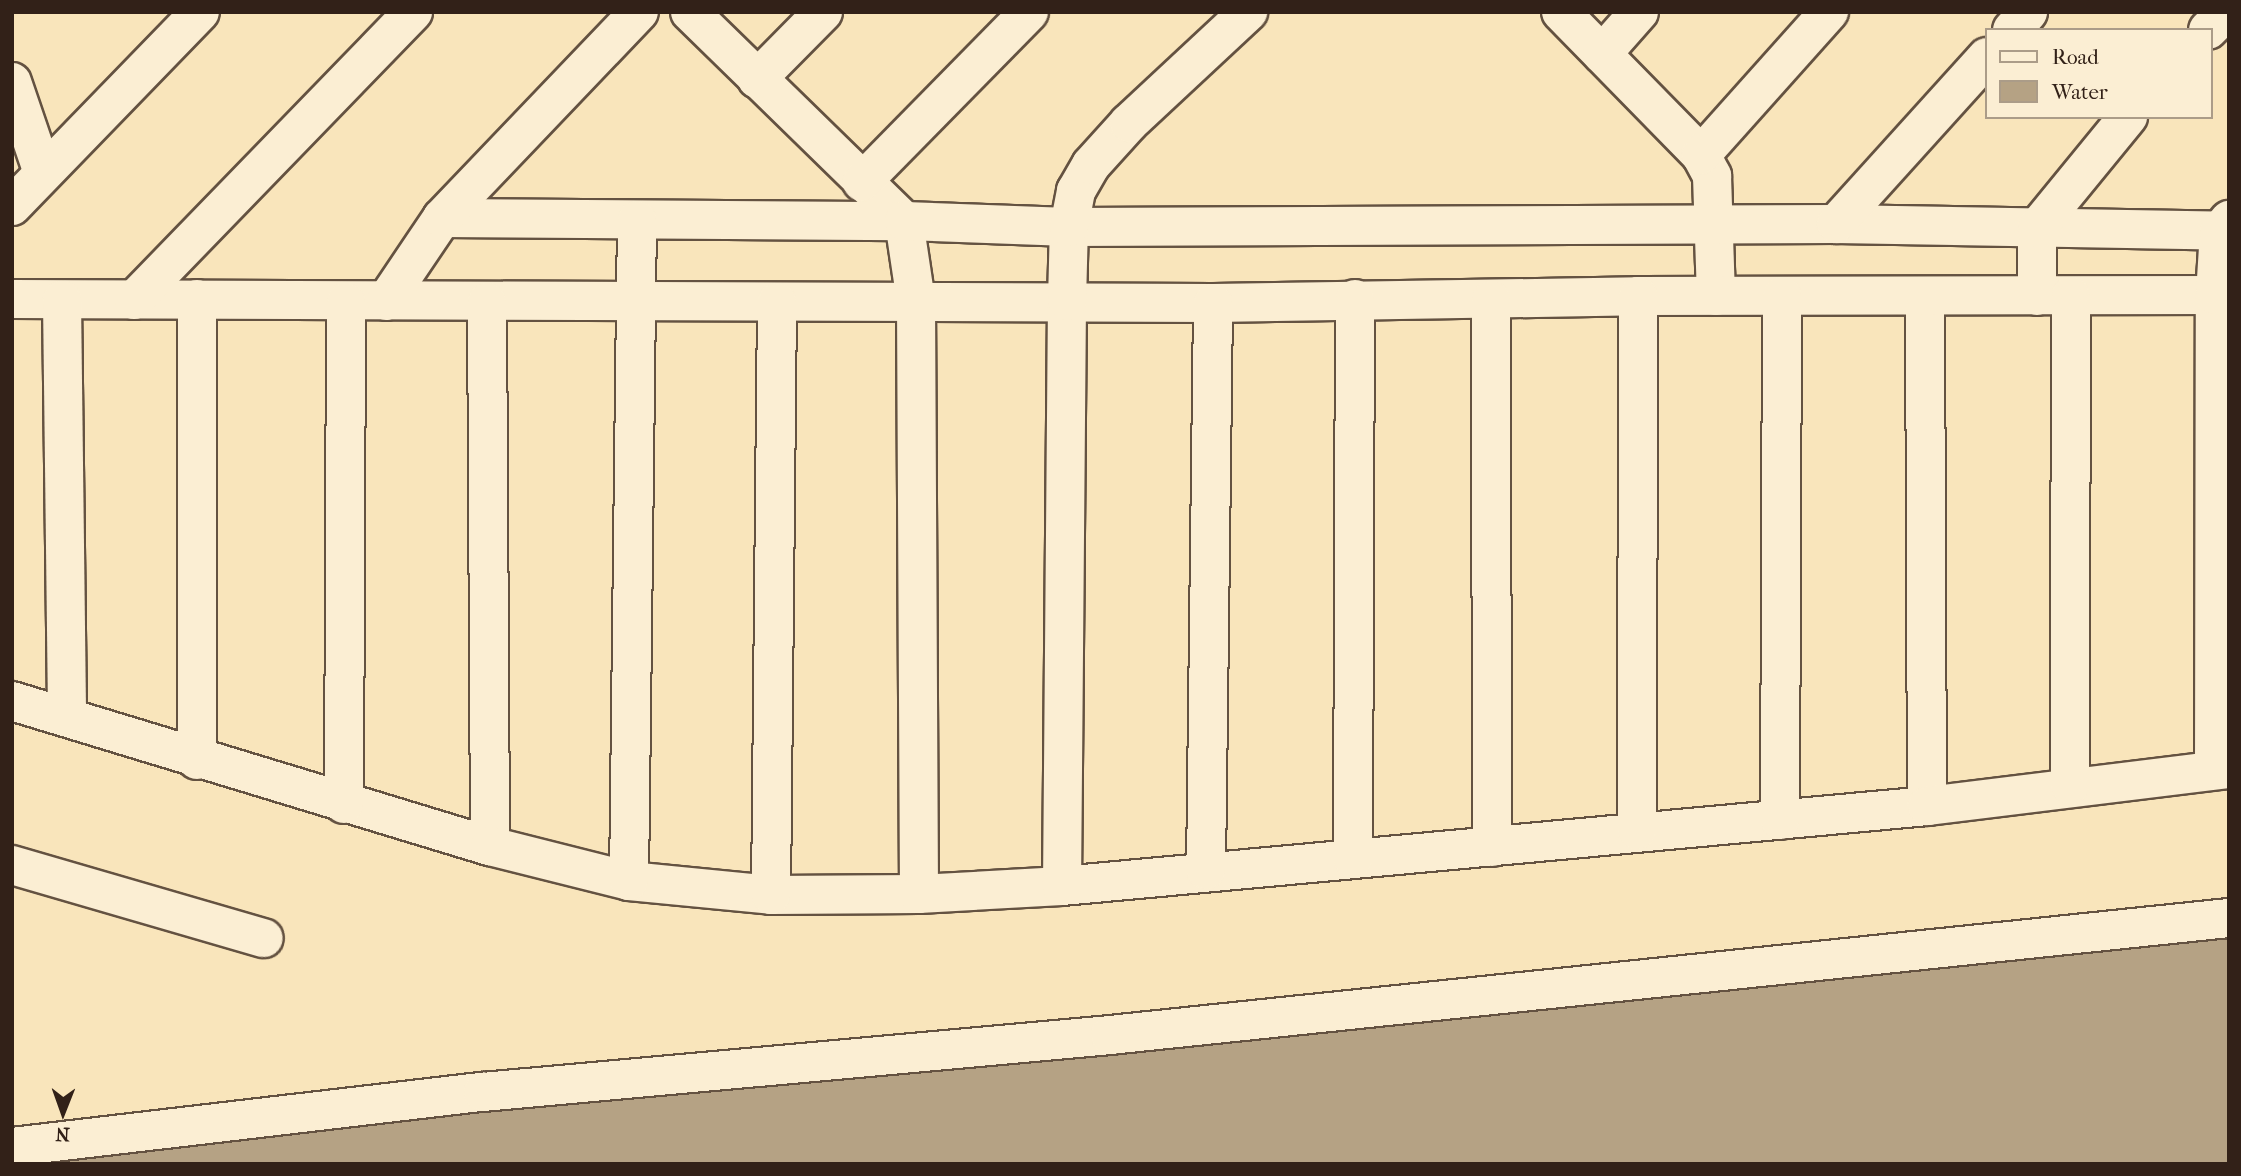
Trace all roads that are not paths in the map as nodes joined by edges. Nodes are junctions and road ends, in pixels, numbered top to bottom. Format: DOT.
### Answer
graph roads {
  1 [pos="200,12"];
  2 [pos="413,12"];
  3 [pos="639,12"];
  4 [pos="691,12"];
  5 [pos="823,12"];
  6 [pos="1029,12"];
  7 [pos="1248,12"];
  8 [pos="1561,12"];
  9 [pos="1639,12"];
  10 [pos="1829,12"];
  11 [pos="2028,12"];
  12 [pos="2226,12"];
  13 [pos="2014,28"];
  14 [pos="2210,28"];
  15 [pos="1602,54"];
  16 [pos="1986,58"];
  17 [pos="757,79"];
  18 [pos="12,82"];
  19 [pos="2126,119"];
  20 [pos="1700,155"];
  21 [pos="43,173"];
  22 [pos="862,182"];
  23 [pos="12,206"];
  24 [pos="442,218"];
  25 [pos="637,220"];
  26 [pos="904,221"];
  27 [pos="1836,224"];
  28 [pos="1717,226"];
  29 [pos="1069,227"];
  30 [pos="2037,228"];
  31 [pos="2226,228"];
  32 [pos="2222,295"];
  33 [pos="1638,296"];
  34 [pos="1716,296"];
  35 [pos="1782,296"];
  36 [pos="1925,296"];
  37 [pos="2054,296"];
  38 [pos="12,299"];
  39 [pos="197,299"];
  40 [pos="1355,299"];
  41 [pos="62,300"];
  42 [pos="134,300"];
  43 [pos="1491,300"];
  44 [pos="386,301"];
  45 [pos="639,301"];
  46 [pos="916,301"];
  47 [pos="1067,301"];
  48 [pos="346,302"];
  49 [pos="487,302"];
  50 [pos="777,302"];
  51 [pos="1213,303"];
  52 [pos="12,701"];
  53 [pos="67,717"];
  54 [pos="197,760"];
  55 [pos="2221,769"];
  56 [pos="2070,785"];
  57 [pos="344,804"];
  58 [pos="1927,806"];
  59 [pos="1780,820"];
  60 [pos="1637,830"];
  61 [pos="490,846"];
  62 [pos="1492,847"];
  63 [pos="1353,859"];
  64 [pos="12,865"];
  65 [pos="1206,870"];
  66 [pos="629,881"];
  67 [pos="1062,886"];
  68 [pos="919,894"];
  69 [pos="771,895"];
  70 [pos="2229,918"];
  71 [pos="264,938"];
  72 [pos="12,1147"];
  1 -- 21 [label="street"];
  2 -- 42 [label="street"];
  3 -- 24 [label="street"];
  4 -- 17 [label="street"];
  5 -- 17 [label="street"];
  6 -- 22 [label="street"];
  7 -- 29 [label="street"];
  8 -- 15 [label="street"];
  9 -- 15 [label="street"];
  10 -- 20 [label="street"];
  11 -- 13 [label="street"];
  12 -- 14 [label="street"];
  15 -- 20 [label="street"];
  16 -- 27 [label="street"];
  17 -- 22 [label="street"];
  18 -- 21 [label="street"];
  19 -- 30 [label="street"];
  20 -- 28 [label="street"];
  21 -- 23 [label="street"];
  22 -- 26 [label="street"];
  24 -- 25 [label="street"];
  24 -- 44 [label="street"];
  25 -- 26 [label="street"];
  25 -- 45 [label="street"];
  26 -- 29 [label="street"];
  26 -- 46 [label="street"];
  27 -- 28 [label="street"];
  27 -- 30 [label="street"];
  28 -- 29 [label="street"];
  28 -- 34 [label="street"];
  29 -- 47 [label="street"];
  30 -- 31 [label="street"];
  30 -- 37 [label="street"];
  31 -- 32 [label="street"];
  32 -- 37 [label="street"];
  32 -- 55 [label="street"];
  33 -- 34 [label="street"];
  33 -- 43 [label="street"];
  33 -- 60 [label="street"];
  34 -- 35 [label="street"];
  35 -- 36 [label="street"];
  35 -- 59 [label="street"];
  36 -- 37 [label="street"];
  36 -- 58 [label="street"];
  37 -- 56 [label="street"];
  38 -- 41 [label="street"];
  39 -- 42 [label="street"];
  39 -- 48 [label="street"];
  39 -- 54 [label="street"];
  40 -- 43 [label="street"];
  40 -- 51 [label="street"];
  40 -- 63 [label="street"];
  41 -- 42 [label="street"];
  41 -- 53 [label="street"];
  43 -- 62 [label="street"];
  44 -- 48 [label="street"];
  44 -- 49 [label="street"];
  45 -- 49 [label="street"];
  45 -- 50 [label="street"];
  45 -- 66 [label="street"];
  46 -- 47 [label="street"];
  46 -- 50 [label="street"];
  46 -- 68 [label="street"];
  47 -- 51 [label="street"];
  47 -- 67 [label="street"];
  48 -- 57 [label="street"];
  49 -- 61 [label="street"];
  50 -- 69 [label="street"];
  51 -- 65 [label="street"];
  52 -- 53 [label="street"];
  53 -- 54 [label="street"];
  54 -- 57 [label="street"];
  55 -- 56 [label="street"];
  56 -- 58 [label="street"];
  57 -- 61 [label="street"];
  58 -- 59 [label="street"];
  59 -- 60 [label="street"];
  60 -- 62 [label="street"];
  61 -- 66 [label="street"];
  62 -- 63 [label="street"];
  63 -- 65 [label="street"];
  64 -- 71 [label="street"];
  65 -- 67 [label="street"];
  66 -- 69 [label="street"];
  67 -- 68 [label="street"];
  68 -- 69 [label="street"];
  70 -- 72 [label="street"];
}
